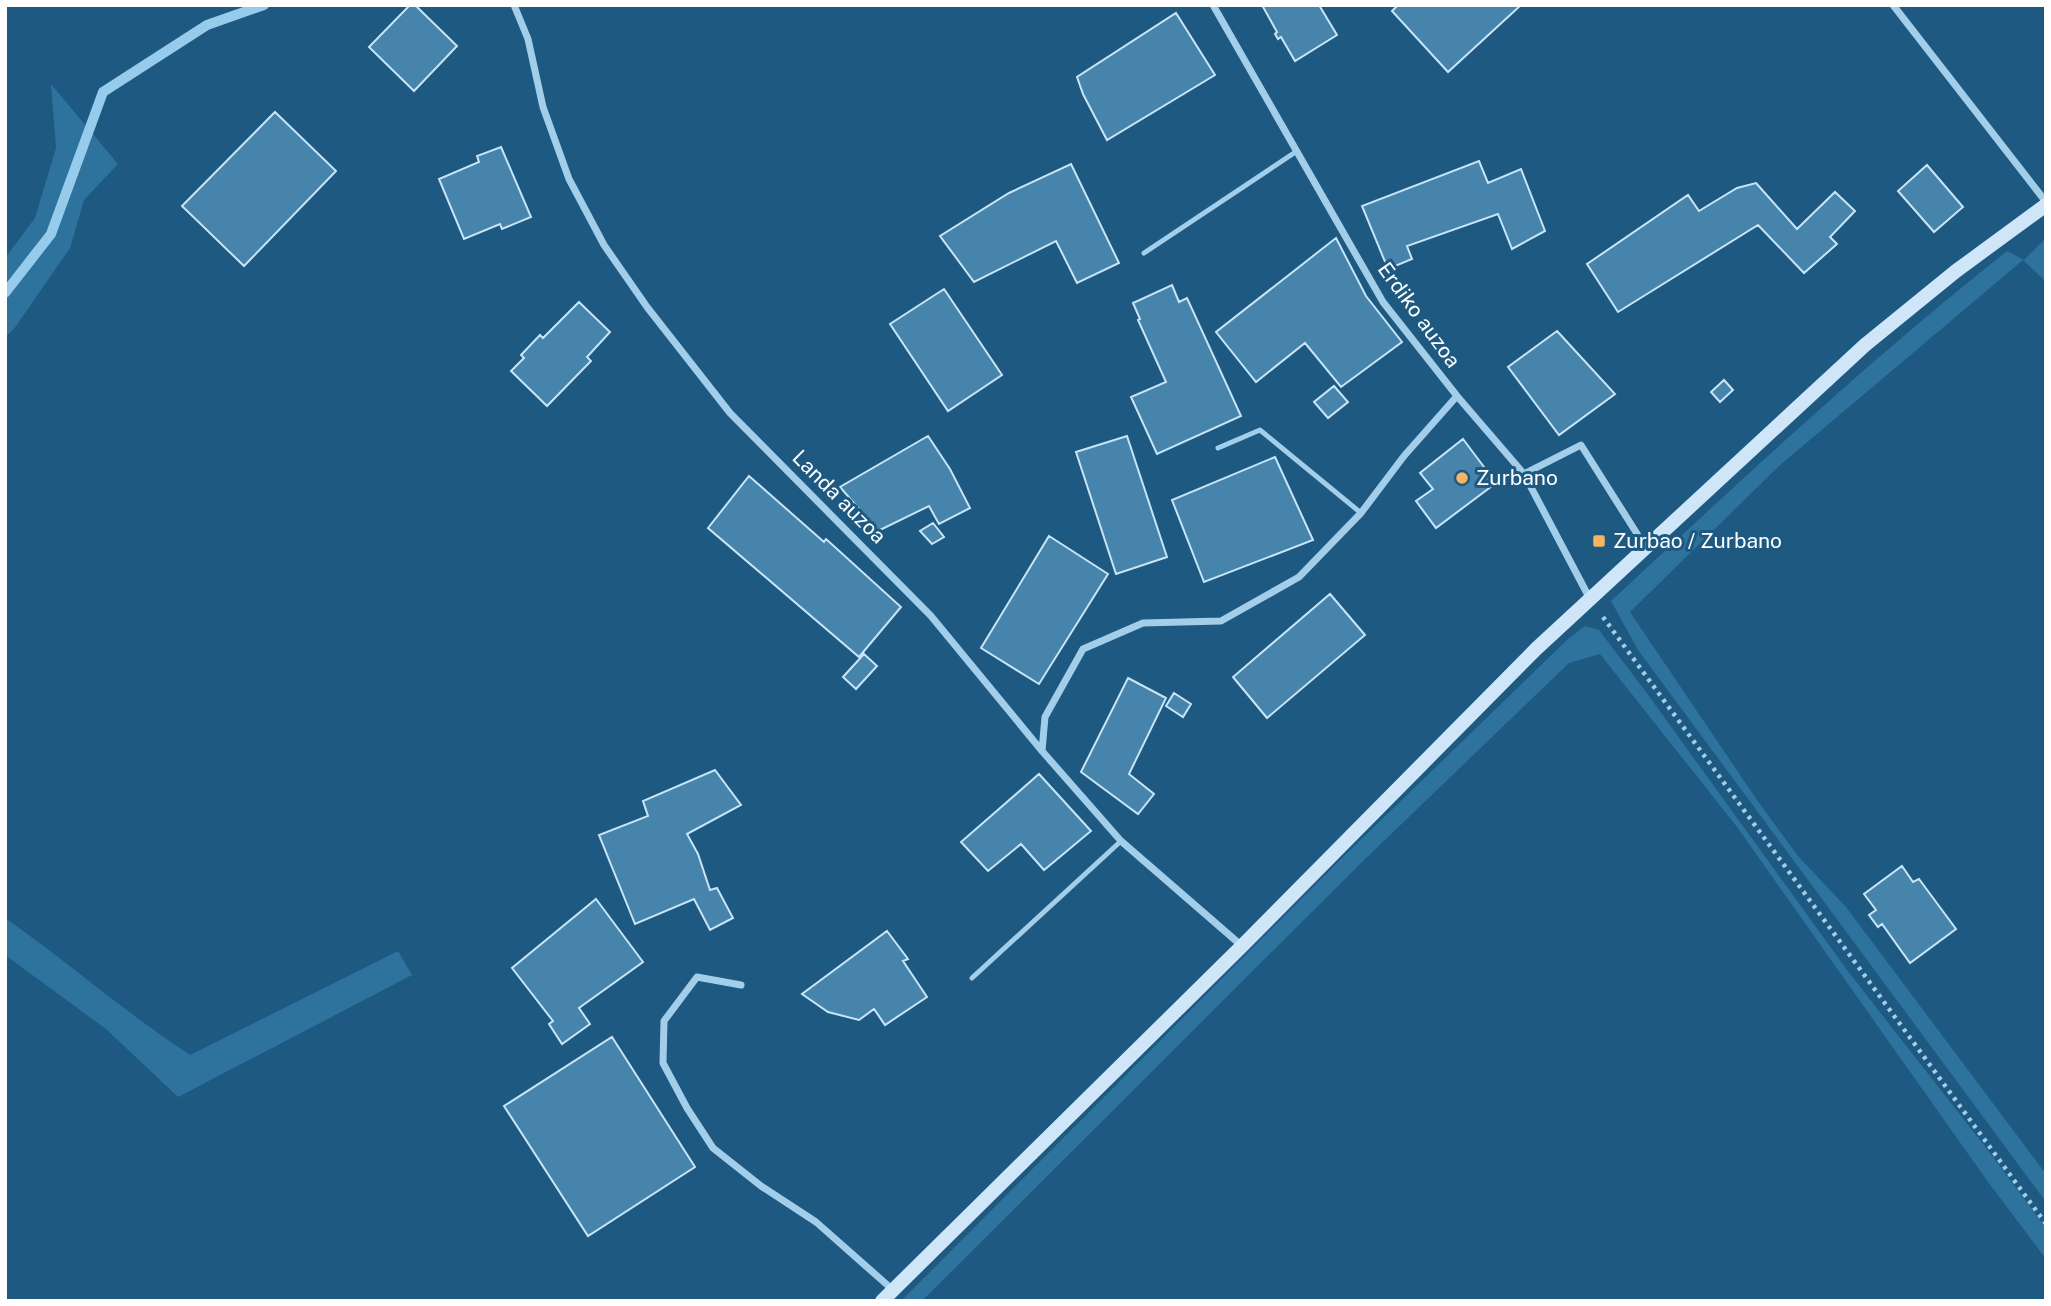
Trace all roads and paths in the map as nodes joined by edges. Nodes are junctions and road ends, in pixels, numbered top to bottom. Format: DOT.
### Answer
graph roads {
  1 [pos="514,5"];
  2 [pos="1213,5"];
  3 [pos="1893,5"];
  4 [pos="1297,151"];
  5 [pos="2046,204"];
  6 [pos="1144,253"];
  7 [pos="1457,396"];
  8 [pos="1218,448"];
  9 [pos="1524,474"];
  10 [pos="1361,513"];
  11 [pos="1646,548"];
  12 [pos="1590,600"];
  13 [pos="1042,751"];
  14 [pos="1121,841"];
  15 [pos="1242,946"];
  16 [pos="972,978"];
  17 [pos="741,985"];
  18 [pos="2046,1224"];
  19 [pos="893,1290"];
  20 [pos="882,1301"];
  1 -- 13 [label="street, Landa auzoa"];
  2 -- 4 [label="street, Erdiko auzoa"];
  3 -- 5 [label="street"];
  4 -- 6 [label="lane"];
  4 -- 7 [label="street, Erdiko auzoa"];
  5 -- 11 [label="street"];
  7 -- 9 [label="street, Erdiko auzoa"];
  7 -- 10 [label="street"];
  8 -- 10 [label="lane"];
  9 -- 11 [label="street"];
  9 -- 12 [label="street, Erdiko auzoa"];
  10 -- 13 [label="street"];
  11 -- 12 [label="street"];
  12 -- 15 [label="street"];
  12 -- 18 [label="path"];
  13 -- 14 [label="street, Landa auzoa"];
  14 -- 15 [label="street, Landa auzoa"];
  14 -- 16 [label="lane"];
  15 -- 19 [label="street"];
  17 -- 19 [label="street"];
  19 -- 20 [label="street"];
}
